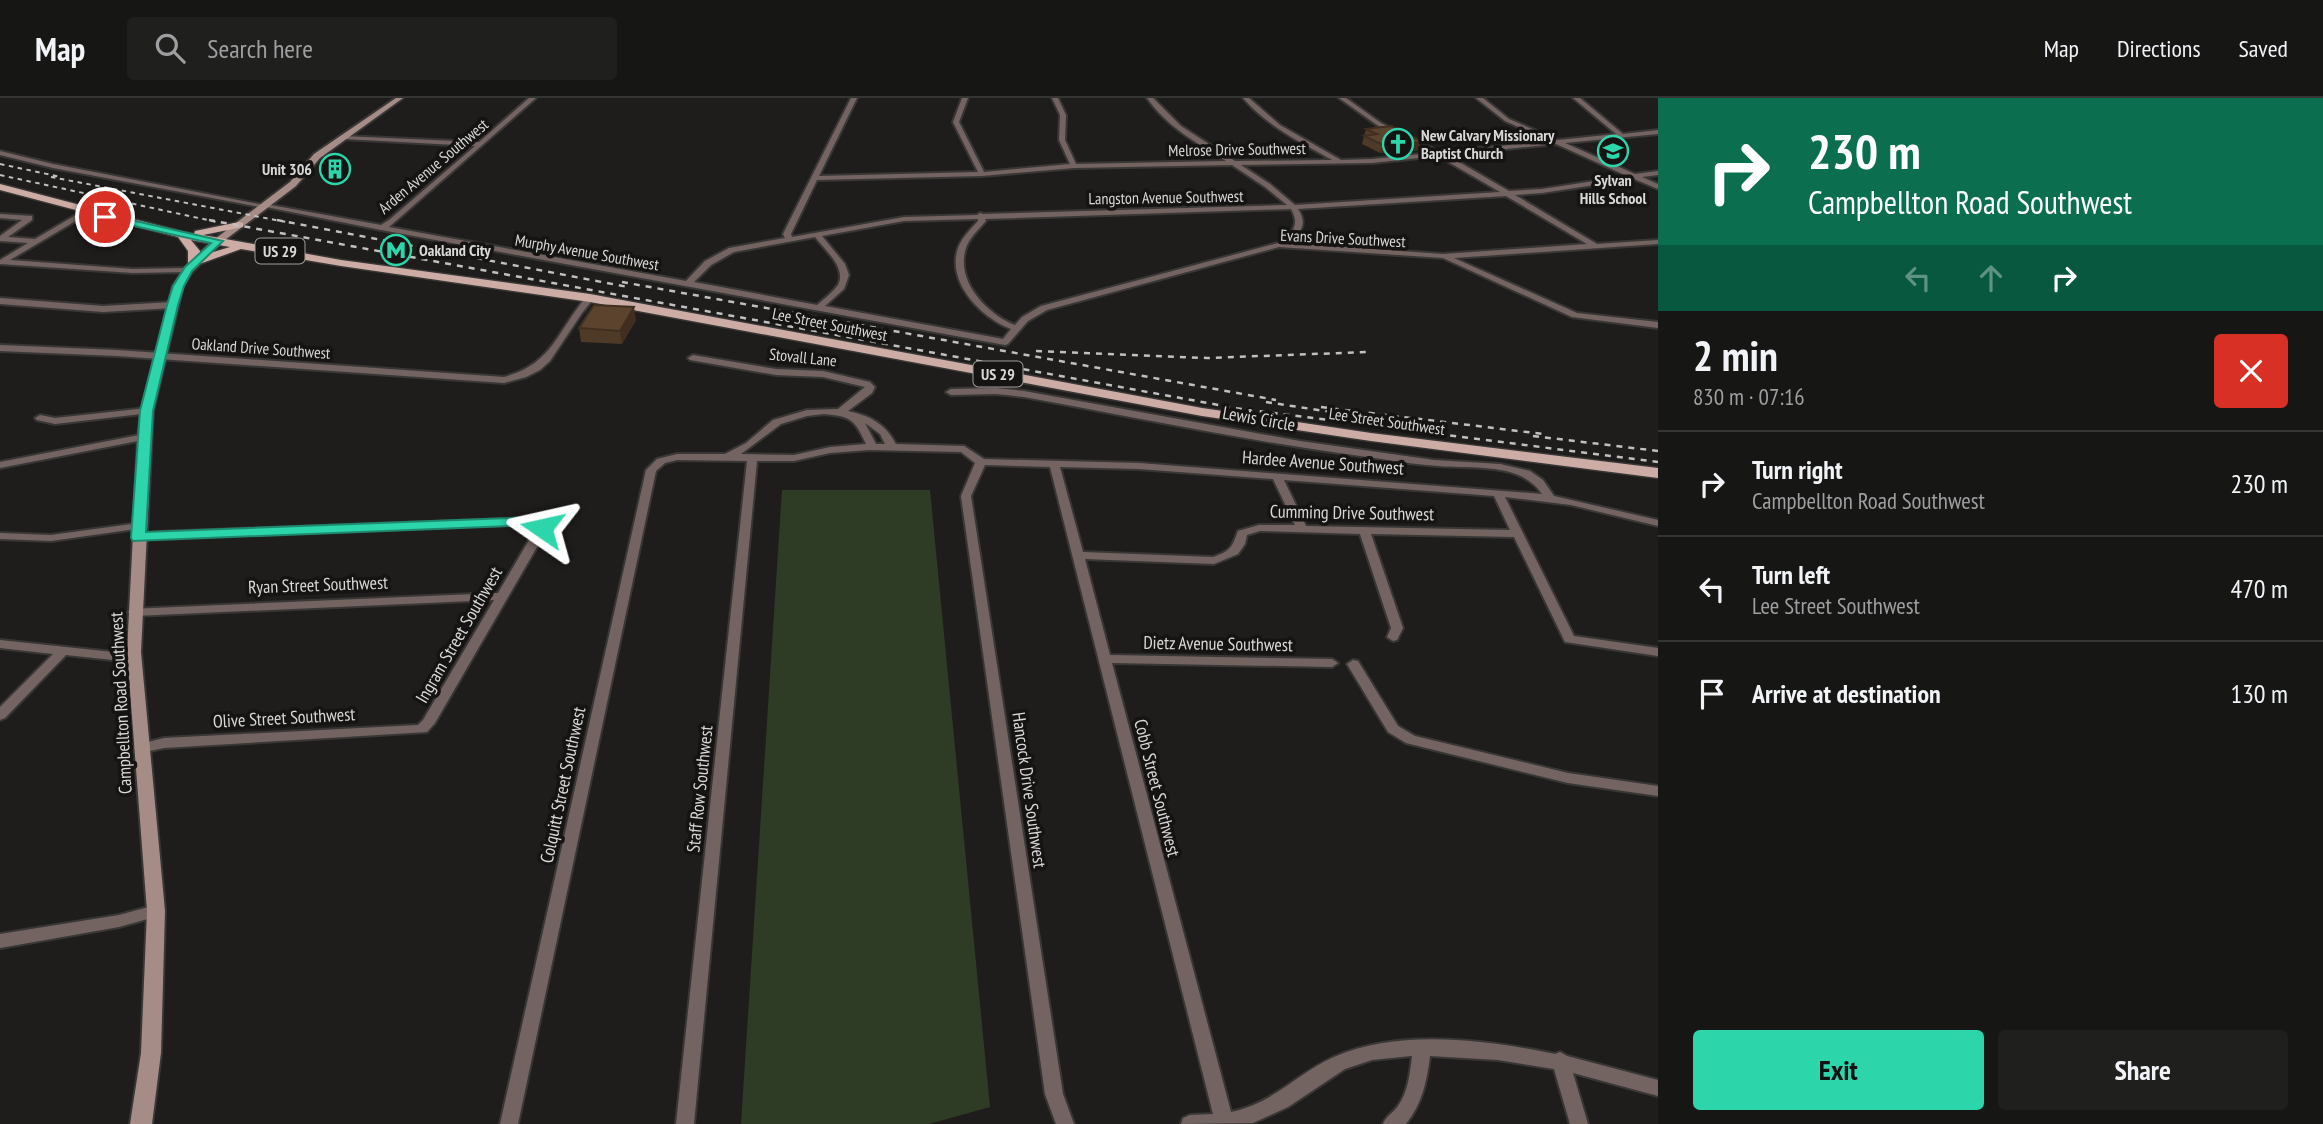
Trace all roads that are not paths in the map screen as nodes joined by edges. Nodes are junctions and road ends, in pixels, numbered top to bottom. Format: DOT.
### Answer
graph roads {
  1 [pos="400,98"];
  2 [pos="533,98"];
  3 [pos="855,98"];
  4 [pos="965,98"];
  5 [pos="1055,98"];
  6 [pos="1150,98"];
  7 [pos="1246,98"];
  8 [pos="1342,98"];
  9 [pos="1479,98"];
  10 [pos="1576,98"];
  11 [pos="1658,132"];
  12 [pos="1622,136"];
  13 [pos="344,137"];
  14 [pos="1559,143"];
  15 [pos="481,144"];
  16 [pos="0,153"];
  17 [pos="1442,155"];
  18 [pos="1342,162"];
  19 [pos="1234,163"];
  20 [pos="1074,166"];
  21 [pos="1658,173"];
  22 [pos="982,174"];
  23 [pos="1637,177"];
  24 [pos="815,178"];
  25 [pos="0,187"];
  26 [pos="1658,187"];
  27 [pos="1506,194"];
  28 [pos="265,206"];
  29 [pos="1295,207"];
  30 [pos="86,211"];
  31 [pos="980,215"];
  32 [pos="0,216"];
  33 [pos="239,225"];
  34 [pos="381,228"];
  35 [pos="816,234"];
  36 [pos="182,235"];
  37 [pos="789,238"];
  38 [pos="0,239"];
  39 [pos="37,241"];
  40 [pos="218,241"];
  41 [pos="1658,242"];
  42 [pos="1279,245"];
  43 [pos="1597,247"];
  44 [pos="267,249"];
  45 [pos="1443,256"];
  46 [pos="1,263"];
  47 [pos="191,266"];
  48 [pos="688,285"];
  49 [pos="590,298"];
  50 [pos="0,302"];
  51 [pos="173,305"];
  52 [pos="819,308"];
  53 [pos="1658,324"];
  54 [pos="1016,328"];
  55 [pos="1005,342"];
  56 [pos="0,348"];
  57 [pos="160,356"];
  58 [pos="693,358"];
  59 [pos="519,378"];
  60 [pos="951,392"];
  61 [pos="147,411"];
  62 [pos="842,411"];
  63 [pos="40,418"];
  64 [pos="144,437"];
  65 [pos="872,447"];
  66 [pos="892,447"];
  67 [pos="728,458"];
  68 [pos="752,458"];
  69 [pos="981,463"];
  70 [pos="1054,463"];
  71 [pos="0,465"];
  72 [pos="1658,473"];
  73 [pos="1277,477"];
  74 [pos="1499,494"];
  75 [pos="1550,499"];
  76 [pos="1658,523"];
  77 [pos="1301,529"];
  78 [pos="139,532"];
  79 [pos="1365,532"];
  80 [pos="1517,534"];
  81 [pos="0,536"];
  82 [pos="1077,555"];
  83 [pos="503,596"];
  84 [pos="134,611"];
  85 [pos="1393,637"];
  86 [pos="0,644"];
  87 [pos="63,651"];
  88 [pos="134,652"];
  89 [pos="1658,652"];
  90 [pos="1104,659"];
  91 [pos="1332,663"];
  92 [pos="1353,664"];
  93 [pos="0,715"];
  94 [pos="428,723"];
  95 [pos="141,748"];
  96 [pos="1658,791"];
  97 [pos="156,911"];
  98 [pos="0,941"];
  99 [pos="1422,1049"];
  100 [pos="1560,1060"];
  101 [pos="1658,1088"];
  102 [pos="1224,1122"];
  103 [pos="141,1124"];
  104 [pos="509,1124"];
  105 [pos="685,1124"];
  106 [pos="1065,1124"];
  107 [pos="1190,1124"];
  108 [pos="1391,1124"];
  109 [pos="1580,1124"];
  1 -- 13 [label="main road, Campbellton Road Southwest"];
  2 -- 15 [label="street, Arden Avenue Southwest"];
  3 -- 24 [label="street"];
  4 -- 22 [label="street"];
  5 -- 20 [label="street"];
  6 -- 19 [label="street"];
  7 -- 18 [label="street"];
  8 -- 17 [label="street"];
  9 -- 14 [label="street"];
  10 -- 12 [label="street"];
  11 -- 12 [label="street, Melrose Drive Southwest"];
  12 -- 14 [label="street, Melrose Drive Southwest"];
  13 -- 15 [label="street"];
  13 -- 28 [label="main road, Campbellton Road Southwest"];
  14 -- 17 [label="street, Melrose Drive Southwest"];
  14 -- 23 [label="street"];
  15 -- 34 [label="street, Arden Avenue Southwest"];
  16 -- 28 [label="street, Murphy Avenue Southwest"];
  17 -- 18 [label="street, Melrose Drive Southwest"];
  17 -- 27 [label="street"];
  18 -- 19 [label="street, Melrose Drive Southwest"];
  19 -- 20 [label="street, Melrose Drive Southwest"];
  19 -- 29 [label="street"];
  20 -- 22 [label="street, Melrose Drive Southwest"];
  21 -- 23 [label="street, Langston Avenue Southwest"];
  22 -- 24 [label="street, Melrose Drive Southwest"];
  23 -- 26 [label="street"];
  23 -- 27 [label="street, Langston Avenue Southwest"];
  24 -- 37 [label="street"];
  25 -- 30 [label="main road, Lee Street Southwest / US 29"];
  27 -- 29 [label="street, Langston Avenue Southwest"];
  27 -- 43 [label="street"];
  28 -- 33 [label="main road, Campbellton Road Southwest"];
  28 -- 34 [label="street, Murphy Avenue Southwest"];
  29 -- 31 [label="street, Langston Avenue Southwest"];
  29 -- 42 [label="street"];
  30 -- 36 [label="main road, Lee Street Southwest / US 29"];
  30 -- 39 [label="street"];
  31 -- 35 [label="street, Langston Avenue Southwest"];
  31 -- 54 [label="street"];
  32 -- 38 [label="street"];
  33 -- 36 [label="main road"];
  33 -- 40 [label="main road, Campbellton Road Southwest"];
  34 -- 48 [label="street, Murphy Avenue Southwest"];
  35 -- 37 [label="street, Langston Avenue Southwest"];
  35 -- 52 [label="street"];
  36 -- 40 [label="main road, Lee Street Southwest / US 29"];
  36 -- 47 [label="main road"];
  37 -- 48 [label="street, Langston Avenue Southwest"];
  38 -- 39 [label="street"];
  39 -- 46 [label="street"];
  40 -- 44 [label="main road, Lee Street Southwest / US 29"];
  40 -- 47 [label="main road, Campbellton Road Southwest"];
  41 -- 43 [label="street, Evans Drive Southwest"];
  42 -- 45 [label="street, Evans Drive Southwest"];
  42 -- 54 [label="street, Evans Drive Southwest"];
  43 -- 45 [label="street, Evans Drive Southwest"];
  44 -- 47 [label="main road"];
  44 -- 49 [label="main road, Lee Street Southwest / US 29"];
  45 -- 53 [label="street"];
  46 -- 47 [label="street"];
  47 -- 51 [label="main road, Campbellton Road Southwest"];
  48 -- 52 [label="street, Murphy Avenue Southwest"];
  49 -- 59 [label="street"];
  49 -- 72 [label="main road, Lee Street Southwest / US 29"];
  50 -- 51 [label="street"];
  51 -- 57 [label="main road, Campbellton Road Southwest"];
  52 -- 55 [label="street, Murphy Avenue Southwest"];
  54 -- 55 [label="street, Evans Drive Southwest"];
  56 -- 57 [label="street, Oakland Drive Southwest"];
  57 -- 59 [label="street, Oakland Drive Southwest"];
  57 -- 61 [label="main road, Campbellton Road Southwest"];
  58 -- 62 [label="street, Stovall Lane"];
  60 -- 75 [label="street, Lewis Circle"];
  61 -- 63 [label="street"];
  61 -- 64 [label="main road, Campbellton Road Southwest"];
  62 -- 65 [label="street"];
  62 -- 66 [label="street"];
  62 -- 67 [label="street"];
  64 -- 71 [label="street"];
  64 -- 78 [label="main road, Campbellton Road Southwest"];
  65 -- 66 [label="street"];
  65 -- 68 [label="street"];
  66 -- 69 [label="street"];
  67 -- 68 [label="street"];
  67 -- 104 [label="street, Colquitt Street Southwest"];
  68 -- 105 [label="street, Staff Row Southwest"];
  69 -- 70 [label="street, Hardee Avenue Southwest"];
  69 -- 106 [label="street, Hancock Drive Southwest"];
  70 -- 73 [label="street, Hardee Avenue Southwest"];
  70 -- 82 [label="street, Cobb Street Southwest"];
  73 -- 74 [label="street, Hardee Avenue Southwest"];
  73 -- 77 [label="street"];
  74 -- 75 [label="street, Hardee Avenue Southwest"];
  74 -- 80 [label="street"];
  75 -- 76 [label="street, Hardee Avenue Southwest"];
  77 -- 79 [label="street, Cumming Drive Southwest"];
  77 -- 82 [label="street, Cumming Drive Southwest"];
  78 -- 81 [label="street"];
  78 -- 83 [label="street, Ingram Street Southwest"];
  78 -- 84 [label="main road, Campbellton Road Southwest"];
  79 -- 80 [label="street, Cumming Drive Southwest"];
  79 -- 85 [label="street"];
  80 -- 89 [label="street"];
  82 -- 90 [label="street, Cobb Street Southwest"];
  83 -- 84 [label="street, Ryan Street Southwest"];
  83 -- 94 [label="street, Ingram Street Southwest"];
  84 -- 88 [label="main road, Campbellton Road Southwest"];
  86 -- 87 [label="street"];
  87 -- 88 [label="street"];
  87 -- 93 [label="street"];
  88 -- 95 [label="main road, Campbellton Road Southwest"];
  90 -- 91 [label="street, Dietz Avenue Southwest"];
  90 -- 102 [label="street, Cobb Street Southwest"];
  92 -- 96 [label="street"];
  94 -- 95 [label="street, Olive Street Southwest"];
  95 -- 97 [label="main road, Campbellton Road Southwest"];
  97 -- 98 [label="street"];
  97 -- 103 [label="main road, Campbellton Road Southwest"];
  99 -- 100 [label="street"];
  99 -- 102 [label="street"];
  99 -- 108 [label="street"];
  100 -- 101 [label="street"];
  100 -- 109 [label="street"];
  102 -- 107 [label="street"];
}
